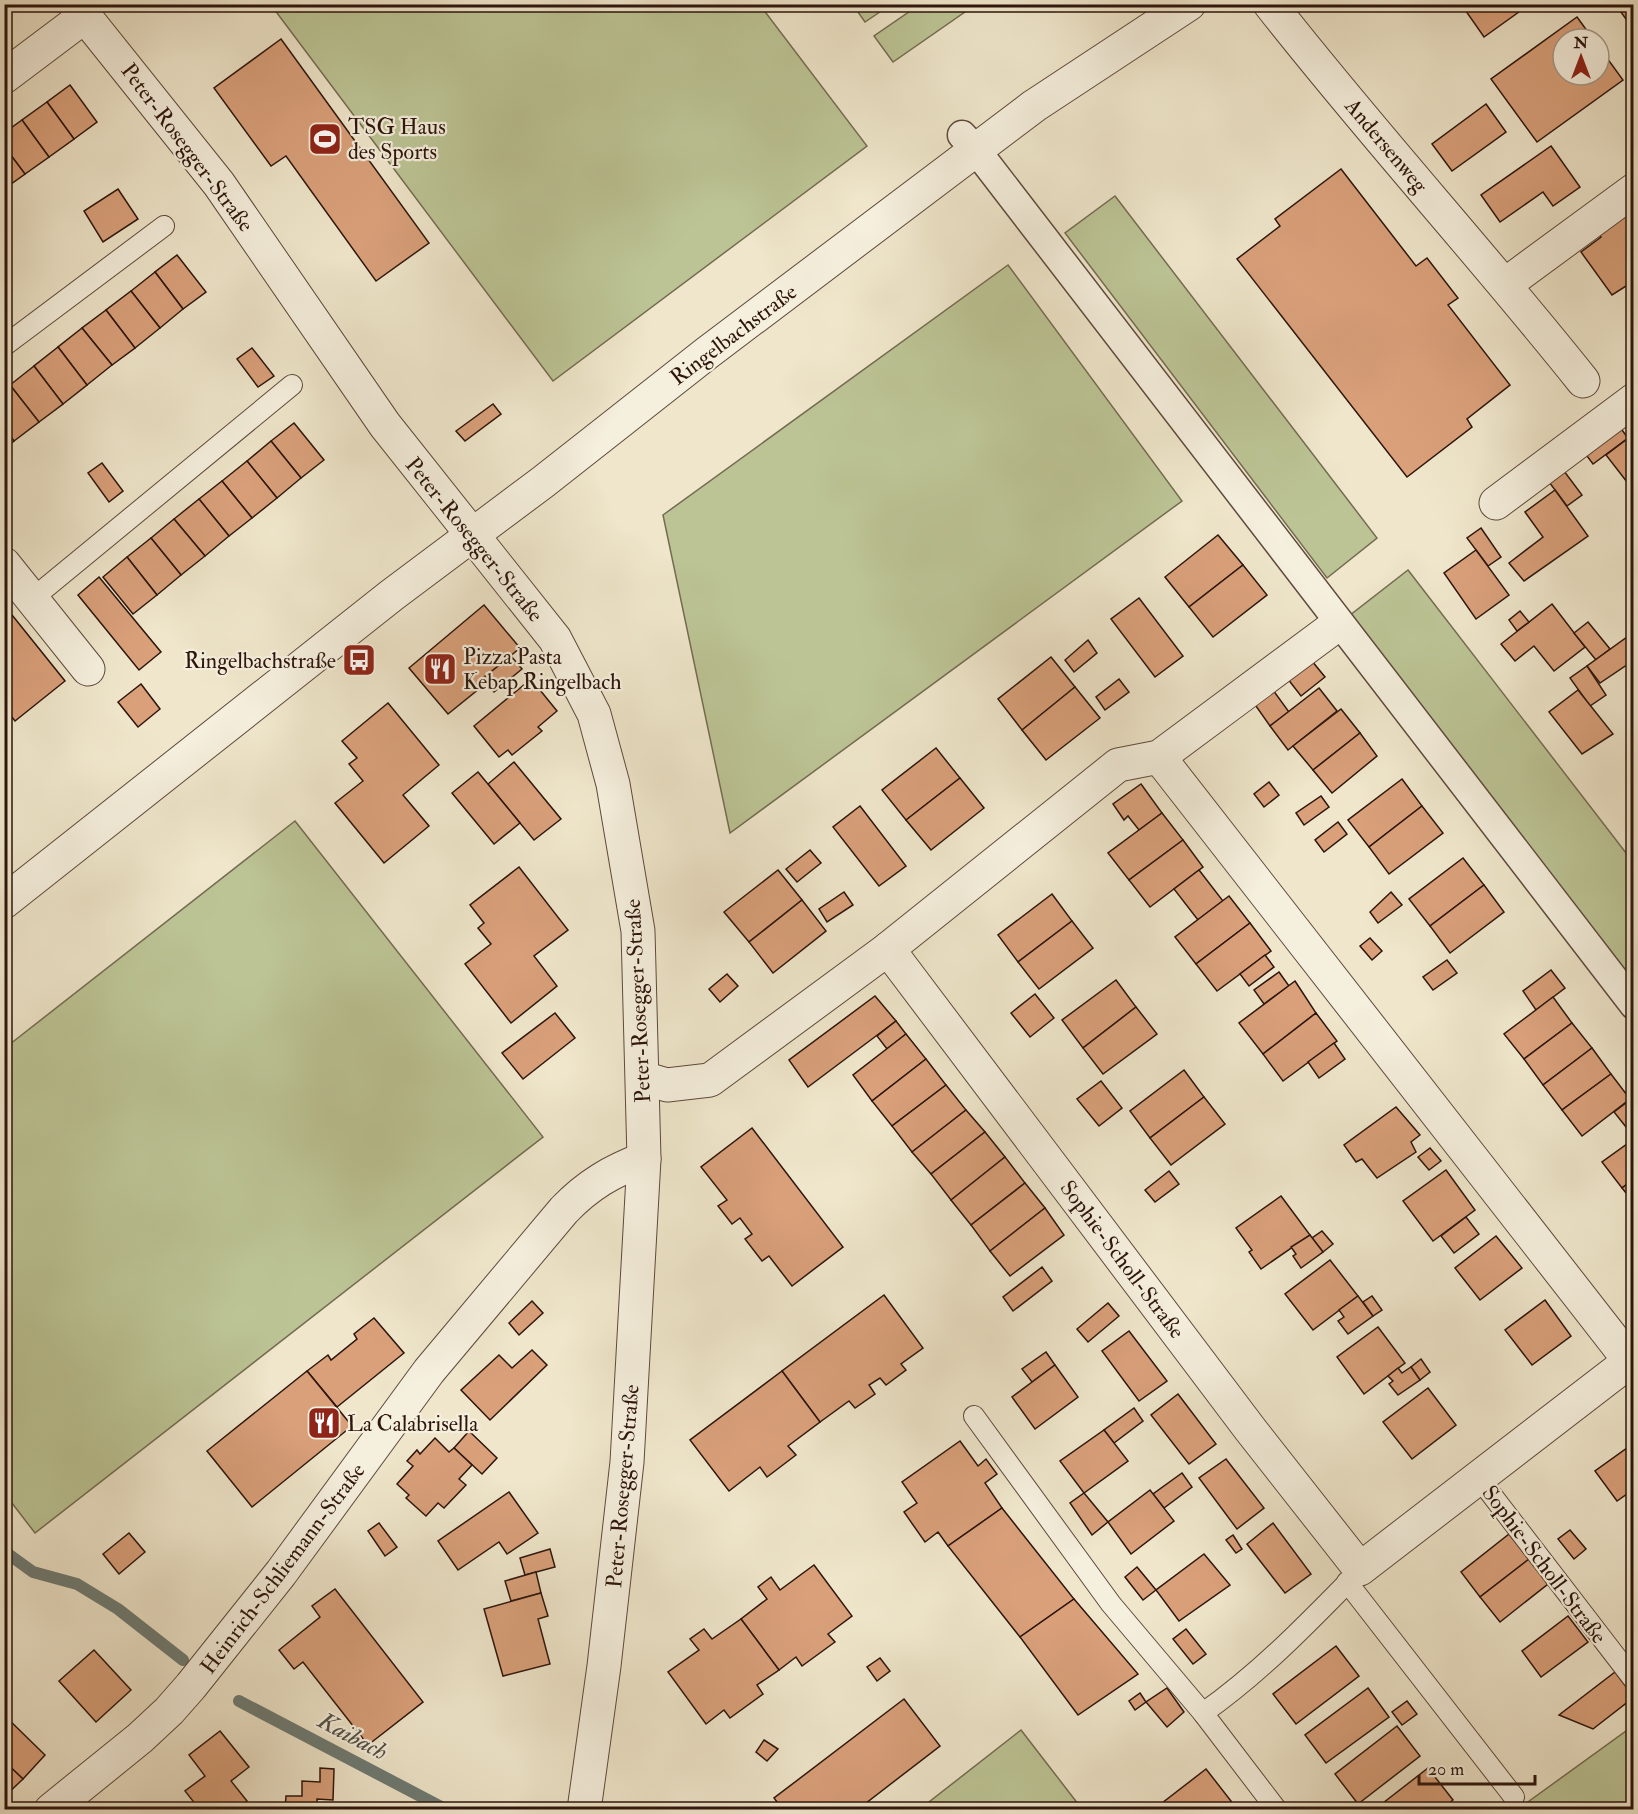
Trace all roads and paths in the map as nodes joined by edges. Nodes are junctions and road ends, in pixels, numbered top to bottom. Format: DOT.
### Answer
graph roads {
  1 [pos="1189,4"];
  2 [pos="1270,4"];
  3 [pos="82,9"];
  4 [pos="4,77"];
  5 [pos="969,142"];
  6 [pos="1634,190"];
  7 [pos="164,226"];
  8 [pos="1506,284"];
  9 [pos="4,346"];
  10 [pos="1583,381"];
  11 [pos="292,384"];
  12 [pos="1634,400"];
  13 [pos="1496,503"];
  14 [pos="472,534"];
  15 [pos="4,564"];
  16 [pos="32,599"];
  17 [pos="1330,630"];
  18 [pos="88,669"];
  19 [pos="1159,757"];
  20 [pos="4,902"];
  21 [pos="888,949"];
  22 [pos="1634,1005"];
  23 [pos="643,1078"];
  24 [pos="644,1159"];
  25 [pos="1632,1363"];
  26 [pos="974,1416"];
  27 [pos="1478,1477"];
  28 [pos="1354,1576"];
  29 [pos="1634,1680"];
  30 [pos="1203,1713"];
  31 [pos="1515,1797"];
  32 [pos="51,1809"];
  33 [pos="584,1809"];
  34 [pos="1277,1809"];
  1 -- 5 [label="street, Ringelbachstraße"];
  2 -- 8 [label="street, Andersenweg"];
  3 -- 4 [label="street"];
  3 -- 14 [label="street, Peter-Rosegger-Straße"];
  5 -- 14 [label="street, Ringelbachstraße"];
  5 -- 22 [label="street"];
  6 -- 8 [label="street"];
  7 -- 9 [label="lane"];
  8 -- 10 [label="street, Andersenweg"];
  11 -- 16 [label="lane"];
  12 -- 13 [label="street"];
  14 -- 20 [label="street, Ringelbachstraße"];
  14 -- 23 [label="street, Peter-Rosegger-Straße"];
  15 -- 16 [label="street"];
  16 -- 18 [label="street"];
  17 -- 19 [label="street"];
  19 -- 21 [label="street"];
  19 -- 25 [label="street, Sophie-Scholl-Straße"];
  21 -- 23 [label="street"];
  21 -- 28 [label="street, Sophie-Scholl-Straße"];
  23 -- 24 [label="street, Peter-Rosegger-Straße"];
  24 -- 32 [label="street, Heinrich-Schliemann-Straße"];
  24 -- 33 [label="street, Peter-Rosegger-Straße"];
  25 -- 27 [label="street, Sophie-Scholl-Straße"];
  26 -- 30 [label="lane"];
  27 -- 28 [label="street, Sophie-Scholl-Straße"];
  27 -- 29 [label="lane, Sophie-Scholl-Straße"];
  28 -- 30 [label="lane, Sophie-Scholl-Straße"];
  28 -- 31 [label="lane, Sophie-Scholl-Straße"];
  30 -- 34 [label="lane"];
}
